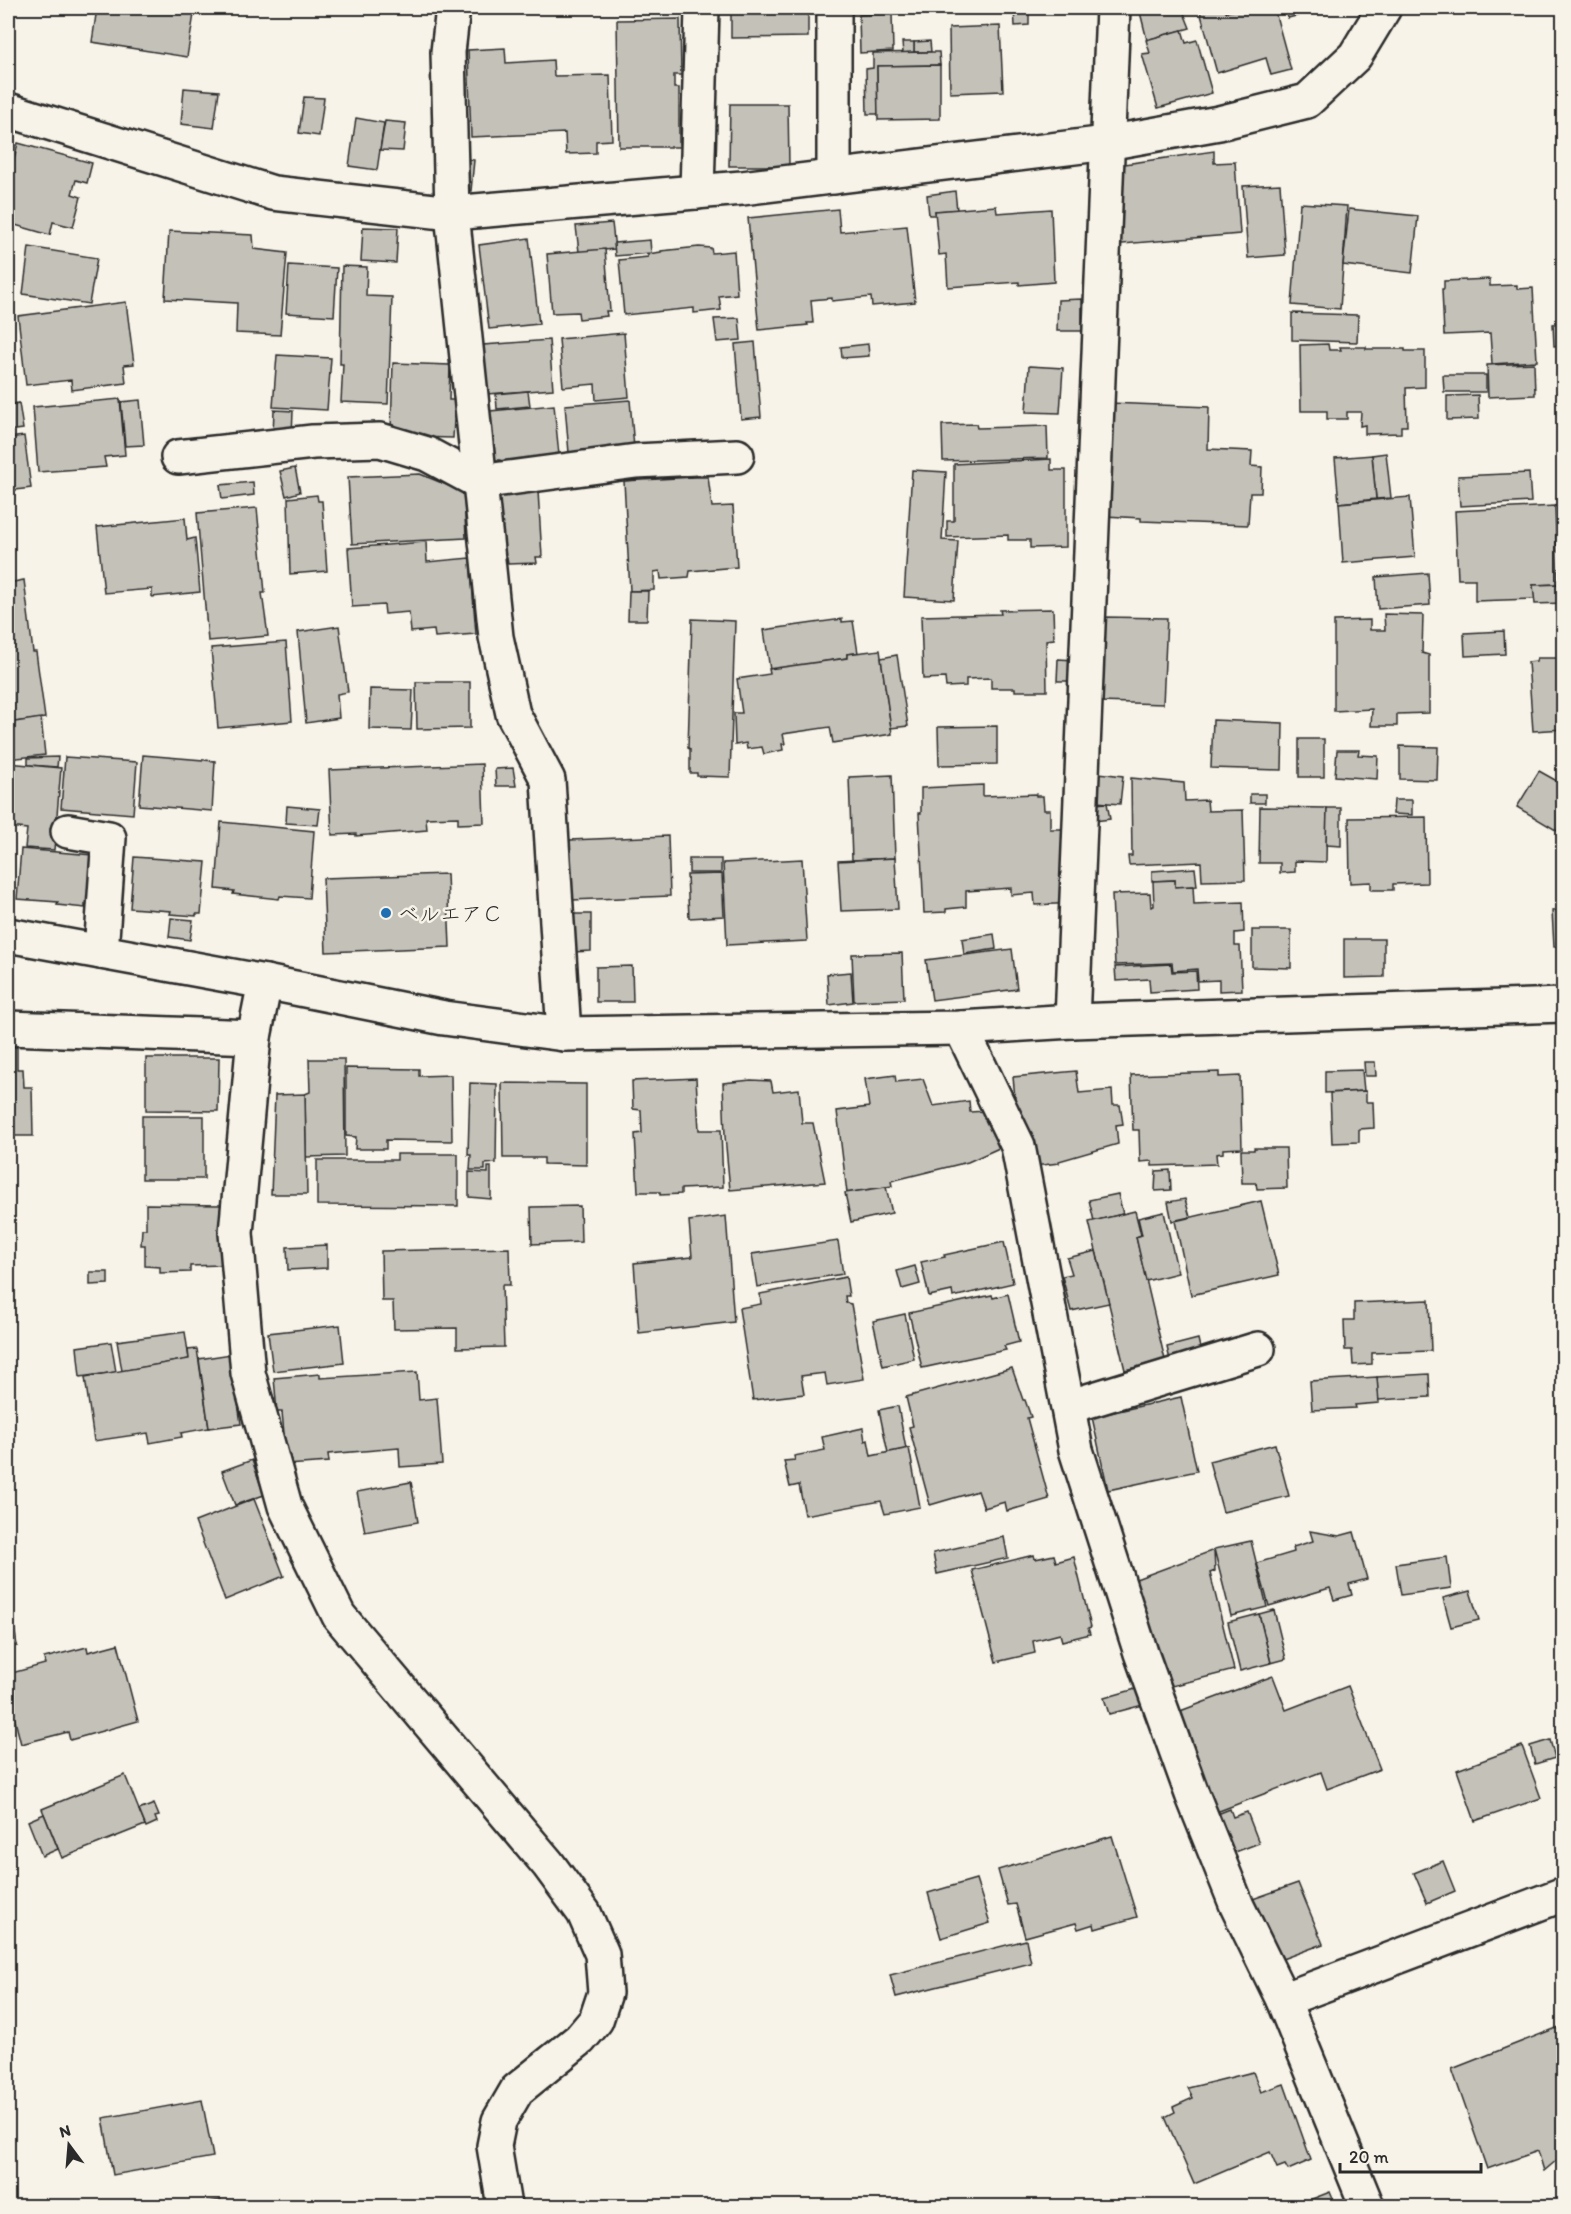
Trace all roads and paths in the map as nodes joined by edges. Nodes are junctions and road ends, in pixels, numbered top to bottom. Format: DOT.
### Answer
graph roads {
  1 [pos="453,8"];
  2 [pos="702,8"];
  3 [pos="834,8"];
  4 [pos="1113,8"];
  5 [pos="1383,8"];
  6 [pos="8,110"];
  7 [pos="1107,143"];
  8 [pos="834,177"];
  9 [pos="698,192"];
  10 [pos="452,213"];
  11 [pos="737,456"];
  12 [pos="178,457"];
  13 [pos="479,482"];
  14 [pos="68,831"];
  15 [pos="8,935"];
  16 [pos="101,952"];
  17 [pos="265,982"];
  18 [pos="1563,1005"];
  19 [pos="1072,1021"];
  20 [pos="8,1028"];
  21 [pos="961,1028"];
  22 [pos="564,1034"];
  23 [pos="254,1037"];
  24 [pos="1258,1349"];
  25 [pos="1068,1407"];
  26 [pos="1563,1894"];
  27 [pos="1283,2000"];
  28 [pos="504,2206"];
  29 [pos="1367,2206"];
  1 -- 10 [label="street"];
  2 -- 9 [label="street"];
  3 -- 8 [label="street"];
  4 -- 7 [label="street"];
  5 -- 7 [label="street"];
  6 -- 10 [label="street"];
  7 -- 8 [label="street"];
  7 -- 19 [label="street"];
  8 -- 9 [label="street"];
  9 -- 10 [label="street"];
  10 -- 13 [label="street"];
  11 -- 13 [label="street"];
  12 -- 13 [label="street"];
  13 -- 22 [label="street"];
  14 -- 16 [label="street"];
  15 -- 16 [label="street"];
  16 -- 17 [label="street"];
  17 -- 22 [label="street"];
  17 -- 23 [label="street"];
  18 -- 19 [label="street"];
  19 -- 21 [label="street"];
  20 -- 23 [label="street"];
  21 -- 22 [label="street"];
  21 -- 25 [label="street"];
  23 -- 28 [label="street"];
  24 -- 25 [label="street"];
  25 -- 27 [label="street"];
  26 -- 27 [label="street"];
  27 -- 29 [label="street"];
}
